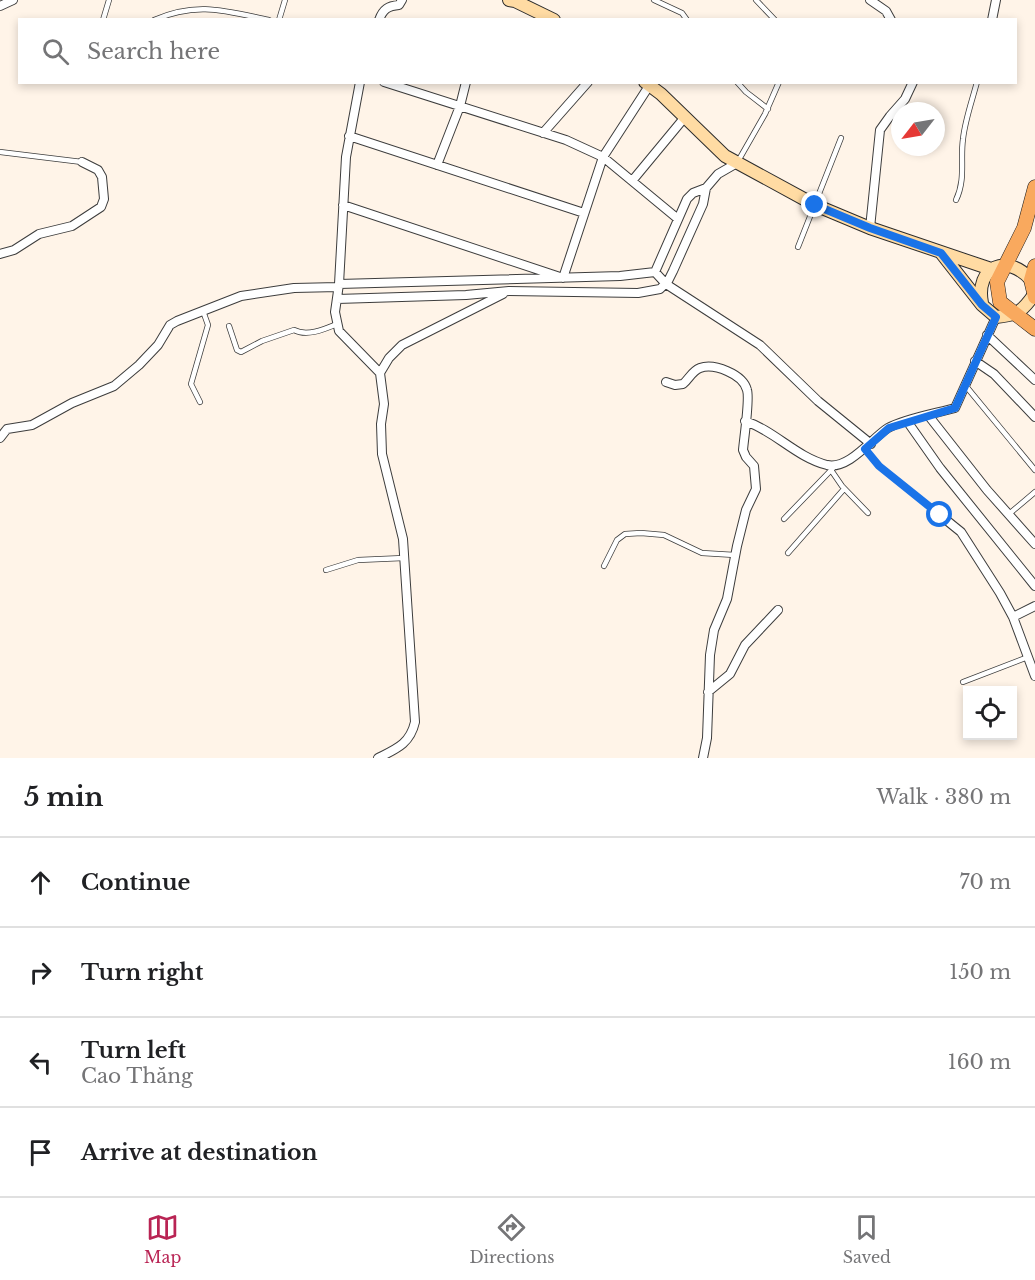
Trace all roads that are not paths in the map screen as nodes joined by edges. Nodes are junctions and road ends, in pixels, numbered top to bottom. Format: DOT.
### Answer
graph roads {
  1 [pos="13,0"];
  2 [pos="109,0"];
  3 [pos="285,0"];
  4 [pos="402,0"];
  5 [pos="513,0"];
  6 [pos="654,0"];
  7 [pos="756,0"];
  8 [pos="870,0"];
  9 [pos="996,0"];
  10 [pos="0,6"];
  11 [pos="104,18"];
  12 [pos="159,18"];
  13 [pos="260,18"];
  14 [pos="280,18"];
  15 [pos="380,18"];
  16 [pos="550,18"];
  17 [pos="686,18"];
  18 [pos="773,18"];
  19 [pos="890,18"];
  20 [pos="992,18"];
  21 [pos="360,84"];
  22 [pos="390,84"];
  23 [pos="466,84"];
  24 [pos="586,84"];
  25 [pos="647,84"];
  26 [pos="739,84"];
  27 [pos="778,84"];
  28 [pos="912,84"];
  29 [pos="976,84"];
  30 [pos="460,106"];
  31 [pos="768,109"];
  32 [pos="684,117"];
  33 [pos="543,133"];
  34 [pos="349,136"];
  35 [pos="841,138"];
  36 [pos="0,152"];
  37 [pos="603,156"];
  38 [pos="82,162"];
  39 [pos="737,163"];
  40 [pos="437,165"];
  41 [pos="632,181"];
  42 [pos="1035,187"];
  43 [pos="706,188"];
  44 [pos="956,200"];
  45 [pos="343,205"];
  46 [pos="815,205"];
  47 [pos="584,213"];
  48 [pos="678,219"];
  49 [pos="870,228"];
  50 [pos="798,247"];
  51 [pos="941,253"];
  52 [pos="0,254"];
  53 [pos="1006,265"];
  54 [pos="1035,266"];
  55 [pos="991,269"];
  56 [pos="655,272"];
  57 [pos="563,278"];
  58 [pos="1031,280"];
  59 [pos="666,284"];
  60 [pos="339,285"];
  61 [pos="509,291"];
  62 [pos="1034,297"];
  63 [pos="338,299"];
  64 [pos="982,305"];
  65 [pos="203,311"];
  66 [pos="1015,315"];
  67 [pos="996,317"];
  68 [pos="337,324"];
  69 [pos="229,326"];
  70 [pos="1035,329"];
  71 [pos="987,335"];
  72 [pos="975,361"];
  73 [pos="380,373"];
  74 [pos="1035,380"];
  75 [pos="666,382"];
  76 [pos="965,385"];
  77 [pos="200,402"];
  78 [pos="928,415"];
  79 [pos="1035,417"];
  80 [pos="745,421"];
  81 [pos="907,421"];
  82 [pos="0,438"];
  83 [pos="868,447"];
  84 [pos="838,463"];
  85 [pos="831,470"];
  86 [pos="1035,470"];
  87 [pos="844,489"];
  88 [pos="1034,496"];
  89 [pos="868,513"];
  90 [pos="1009,514"];
  91 [pos="940,515"];
  92 [pos="784,519"];
  93 [pos="1035,544"];
  94 [pos="788,553"];
  95 [pos="735,555"];
  96 [pos="404,558"];
  97 [pos="604,566"];
  98 [pos="326,570"];
  99 [pos="1035,586"];
  100 [pos="1035,606"];
  101 [pos="778,610"];
  102 [pos="1013,617"];
  103 [pos="1028,657"];
  104 [pos="1035,676"];
  105 [pos="963,681"];
  106 [pos="708,692"];
  107 [pos="378,758"];
  108 [pos="703,758"];
  1 -- 10 [label="street"];
  2 -- 11 [label="lane"];
  3 -- 14 [label="lane"];
  4 -- 15 [label="street"];
  5 -- 16 [label="main road"];
  6 -- 17 [label="lane"];
  7 -- 18 [label="lane"];
  8 -- 19 [label="street"];
  9 -- 20 [label="street"];
  12 -- 13 [label="lane"];
  21 -- 34 [label="street"];
  22 -- 30 [label="street"];
  23 -- 30 [label="street"];
  24 -- 33 [label="street"];
  25 -- 32 [label="main road"];
  25 -- 37 [label="street"];
  26 -- 31 [label="lane"];
  27 -- 31 [label="lane"];
  28 -- 49 [label="street"];
  29 -- 44 [label="lane"];
  30 -- 33 [label="street"];
  30 -- 40 [label="street"];
  31 -- 39 [label="lane"];
  32 -- 39 [label="main road"];
  32 -- 41 [label="street"];
  33 -- 37 [label="street"];
  34 -- 40 [label="street"];
  34 -- 45 [label="street"];
  35 -- 46 [label="lane"];
  36 -- 38 [label="lane"];
  37 -- 41 [label="street"];
  37 -- 47 [label="street"];
  38 -- 52 [label="street"];
  39 -- 43 [label="street"];
  39 -- 46 [label="main road"];
  40 -- 47 [label="street"];
  41 -- 48 [label="street"];
  42 -- 53 [label="main road"];
  43 -- 48 [label="street"];
  43 -- 59 [label="street"];
  45 -- 57 [label="street"];
  45 -- 60 [label="street"];
  46 -- 49 [label="main road"];
  46 -- 50 [label="lane"];
  47 -- 57 [label="street"];
  48 -- 56 [label="street"];
  49 -- 51 [label="main road"];
  51 -- 55 [label="main road"];
  51 -- 64 [label="main road"];
  53 -- 55 [label="main road"];
  53 -- 58 [label="main road"];
  53 -- 66 [label="main road"];
  54 -- 58 [label="main road"];
  55 -- 64 [label="main road"];
  56 -- 57 [label="street"];
  56 -- 59 [label="street"];
  57 -- 60 [label="street"];
  58 -- 62 [label="main road"];
  59 -- 61 [label="street"];
  59 -- 83 [label="street"];
  60 -- 63 [label="street"];
  60 -- 65 [label="street"];
  61 -- 63 [label="street"];
  61 -- 73 [label="street"];
  62 -- 66 [label="main road"];
  63 -- 68 [label="street"];
  64 -- 67 [label="main road"];
  65 -- 77 [label="lane"];
  65 -- 82 [label="street"];
  66 -- 67 [label="main road"];
  66 -- 70 [label="main road"];
  67 -- 71 [label="street"];
  68 -- 69 [label="lane"];
  68 -- 73 [label="street"];
  71 -- 72 [label="street"];
  71 -- 74 [label="street"];
  72 -- 76 [label="street"];
  72 -- 79 [label="street"];
  73 -- 96 [label="street"];
  75 -- 80 [label="street"];
  76 -- 78 [label="street"];
  76 -- 86 [label="lane"];
  78 -- 81 [label="street"];
  78 -- 90 [label="street"];
  80 -- 84 [label="street"];
  80 -- 95 [label="street"];
  81 -- 83 [label="street"];
  81 -- 99 [label="street"];
  83 -- 84 [label="street"];
  83 -- 91 [label="lane"];
  84 -- 85 [label="lane"];
  85 -- 87 [label="lane"];
  85 -- 92 [label="lane"];
  87 -- 89 [label="lane"];
  87 -- 94 [label="lane"];
  88 -- 90 [label="lane"];
  90 -- 93 [label="street"];
  91 -- 102 [label="street"];
  95 -- 97 [label="lane"];
  95 -- 106 [label="street"];
  96 -- 98 [label="lane"];
  96 -- 107 [label="street"];
  100 -- 102 [label="street"];
  101 -- 106 [label="street"];
  102 -- 103 [label="street"];
  103 -- 104 [label="street"];
  103 -- 105 [label="lane"];
  106 -- 108 [label="street"];
}
